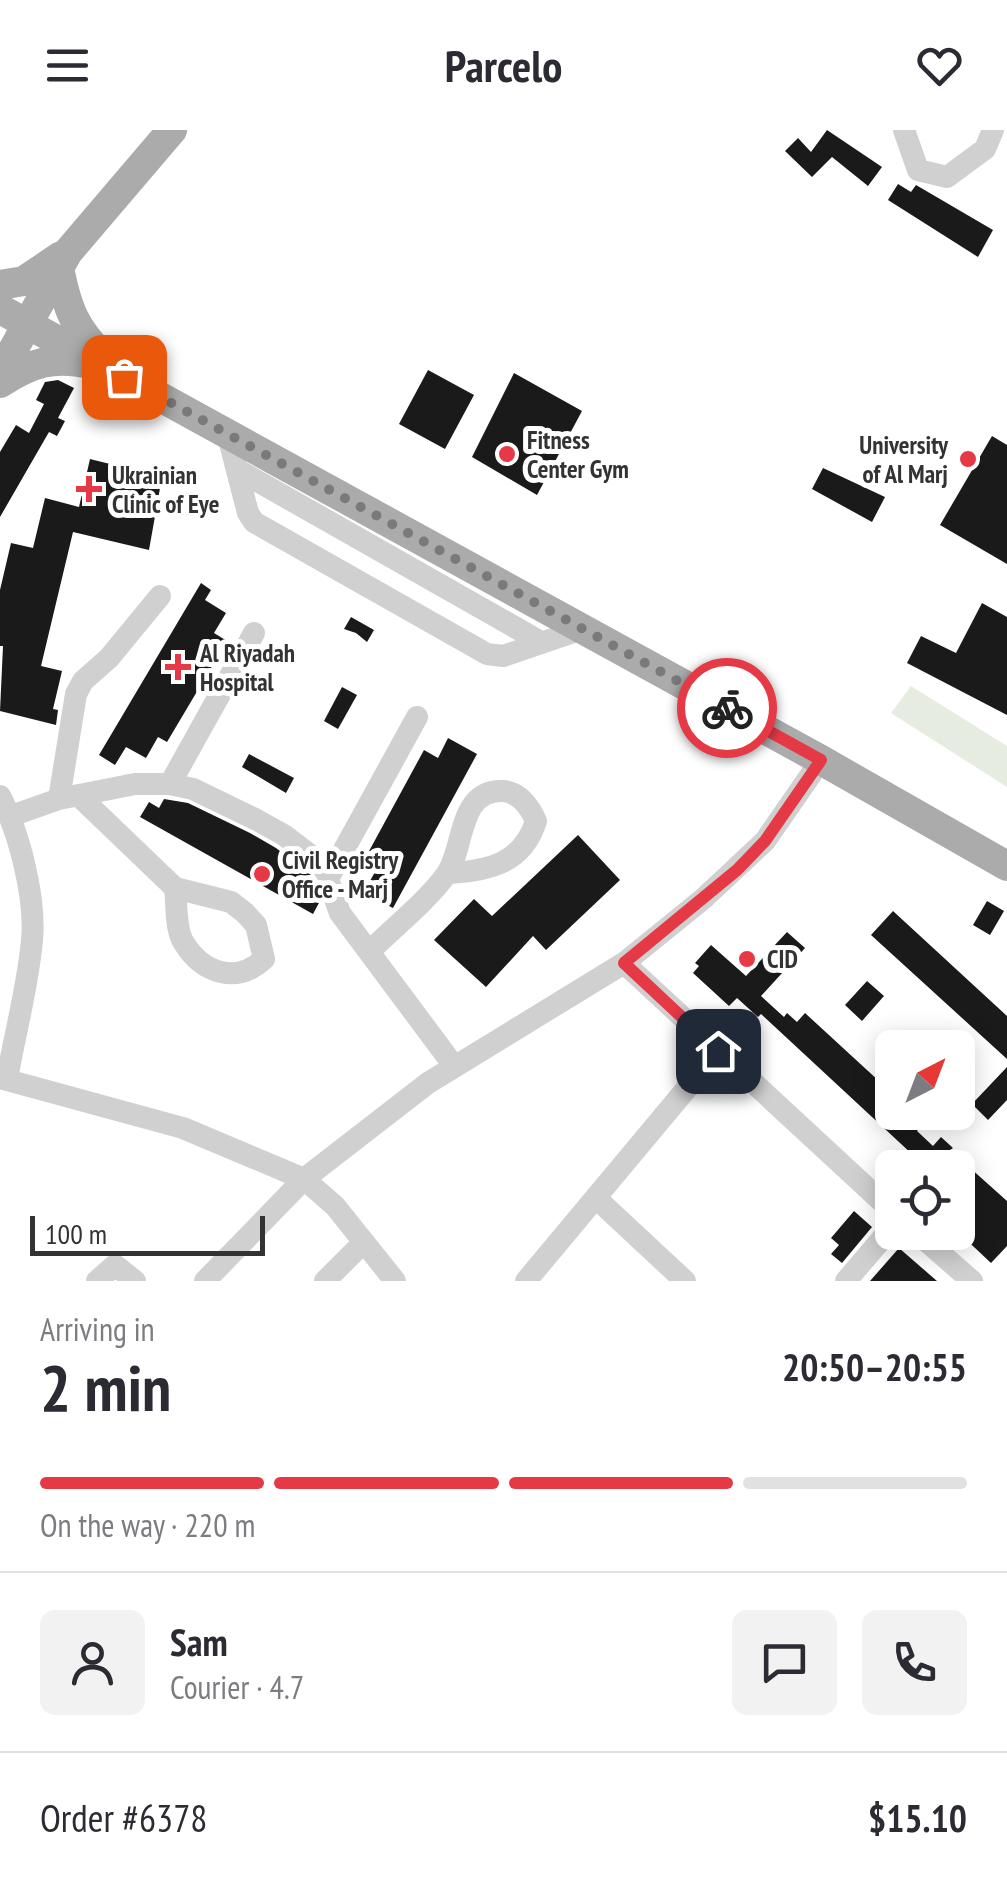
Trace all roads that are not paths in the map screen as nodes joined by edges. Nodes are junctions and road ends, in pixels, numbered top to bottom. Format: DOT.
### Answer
graph roads {
  1 [pos="172,130"];
  2 [pos="904,130"];
  3 [pos="993,130"];
  4 [pos="63,260"];
  5 [pos="0,285"];
  6 [pos="0,309"];
  7 [pos="28,324"];
  8 [pos="0,372"];
  9 [pos="115,372"];
  10 [pos="0,383"];
  11 [pos="228,432"];
  12 [pos="238,470"];
  13 [pos="160,596"];
  14 [pos="582,628"];
  15 [pos="254,633"];
  16 [pos="540,642"];
  17 [pos="417,716"];
  18 [pos="821,760"];
  19 [pos="170,784"];
  20 [pos="68,797"];
  21 [pos="5,806"];
  22 [pos="1007,866"];
  23 [pos="448,872"];
  24 [pos="328,877"];
  25 [pos="176,888"];
  26 [pos="368,952"];
  27 [pos="624,963"];
  28 [pos="718,1051"];
  29 [pos="454,1066"];
  30 [pos="4,1078"];
  31 [pos="304,1180"];
  32 [pos="875,1195"];
  33 [pos="598,1199"];
  34 [pos="364,1242"];
  35 [pos="875,1247"];
  36 [pos="937,1250"];
  37 [pos="97,1281"];
  38 [pos="135,1281"];
  39 [pos="205,1281"];
  40 [pos="325,1281"];
  41 [pos="395,1281"];
  42 [pos="526,1281"];
  43 [pos="685,1281"];
  44 [pos="846,1281"];
  45 [pos="972,1281"];
  1 -- 4 [label="main road"];
  2 -- 3 [label="street"];
  4 -- 5 [label="main road"];
  4 -- 7 [label="main road"];
  4 -- 9 [label="main road"];
  6 -- 7 [label="main road"];
  7 -- 8 [label="main road"];
  7 -- 9 [label="main road"];
  9 -- 10 [label="main road"];
  9 -- 11 [label="main road"];
  11 -- 12 [label="street"];
  11 -- 14 [label="main road"];
  12 -- 16 [label="street"];
  12 -- 16 [label="street"];
  13 -- 20 [label="street"];
  14 -- 16 [label="street"];
  14 -- 18 [label="main road"];
  15 -- 19 [label="street"];
  17 -- 24 [label="street"];
  18 -- 22 [label="main road"];
  18 -- 27 [label="street"];
  19 -- 20 [label="street"];
  19 -- 24 [label="street"];
  20 -- 21 [label="street"];
  20 -- 25 [label="street"];
  21 -- 30 [label="street"];
  23 -- 26 [label="street"];
  24 -- 26 [label="street"];
  26 -- 29 [label="street"];
  27 -- 28 [label="street"];
  27 -- 29 [label="street"];
  28 -- 32 [label="street"];
  28 -- 33 [label="street"];
  29 -- 31 [label="street"];
  30 -- 31 [label="street"];
  31 -- 34 [label="street"];
  31 -- 39 [label="street"];
  33 -- 42 [label="street"];
  33 -- 43 [label="street"];
  34 -- 40 [label="street"];
  34 -- 41 [label="street"];
  35 -- 44 [label="street"];
  36 -- 45 [label="street"];
  37 -- 38 [label="street"];
}
